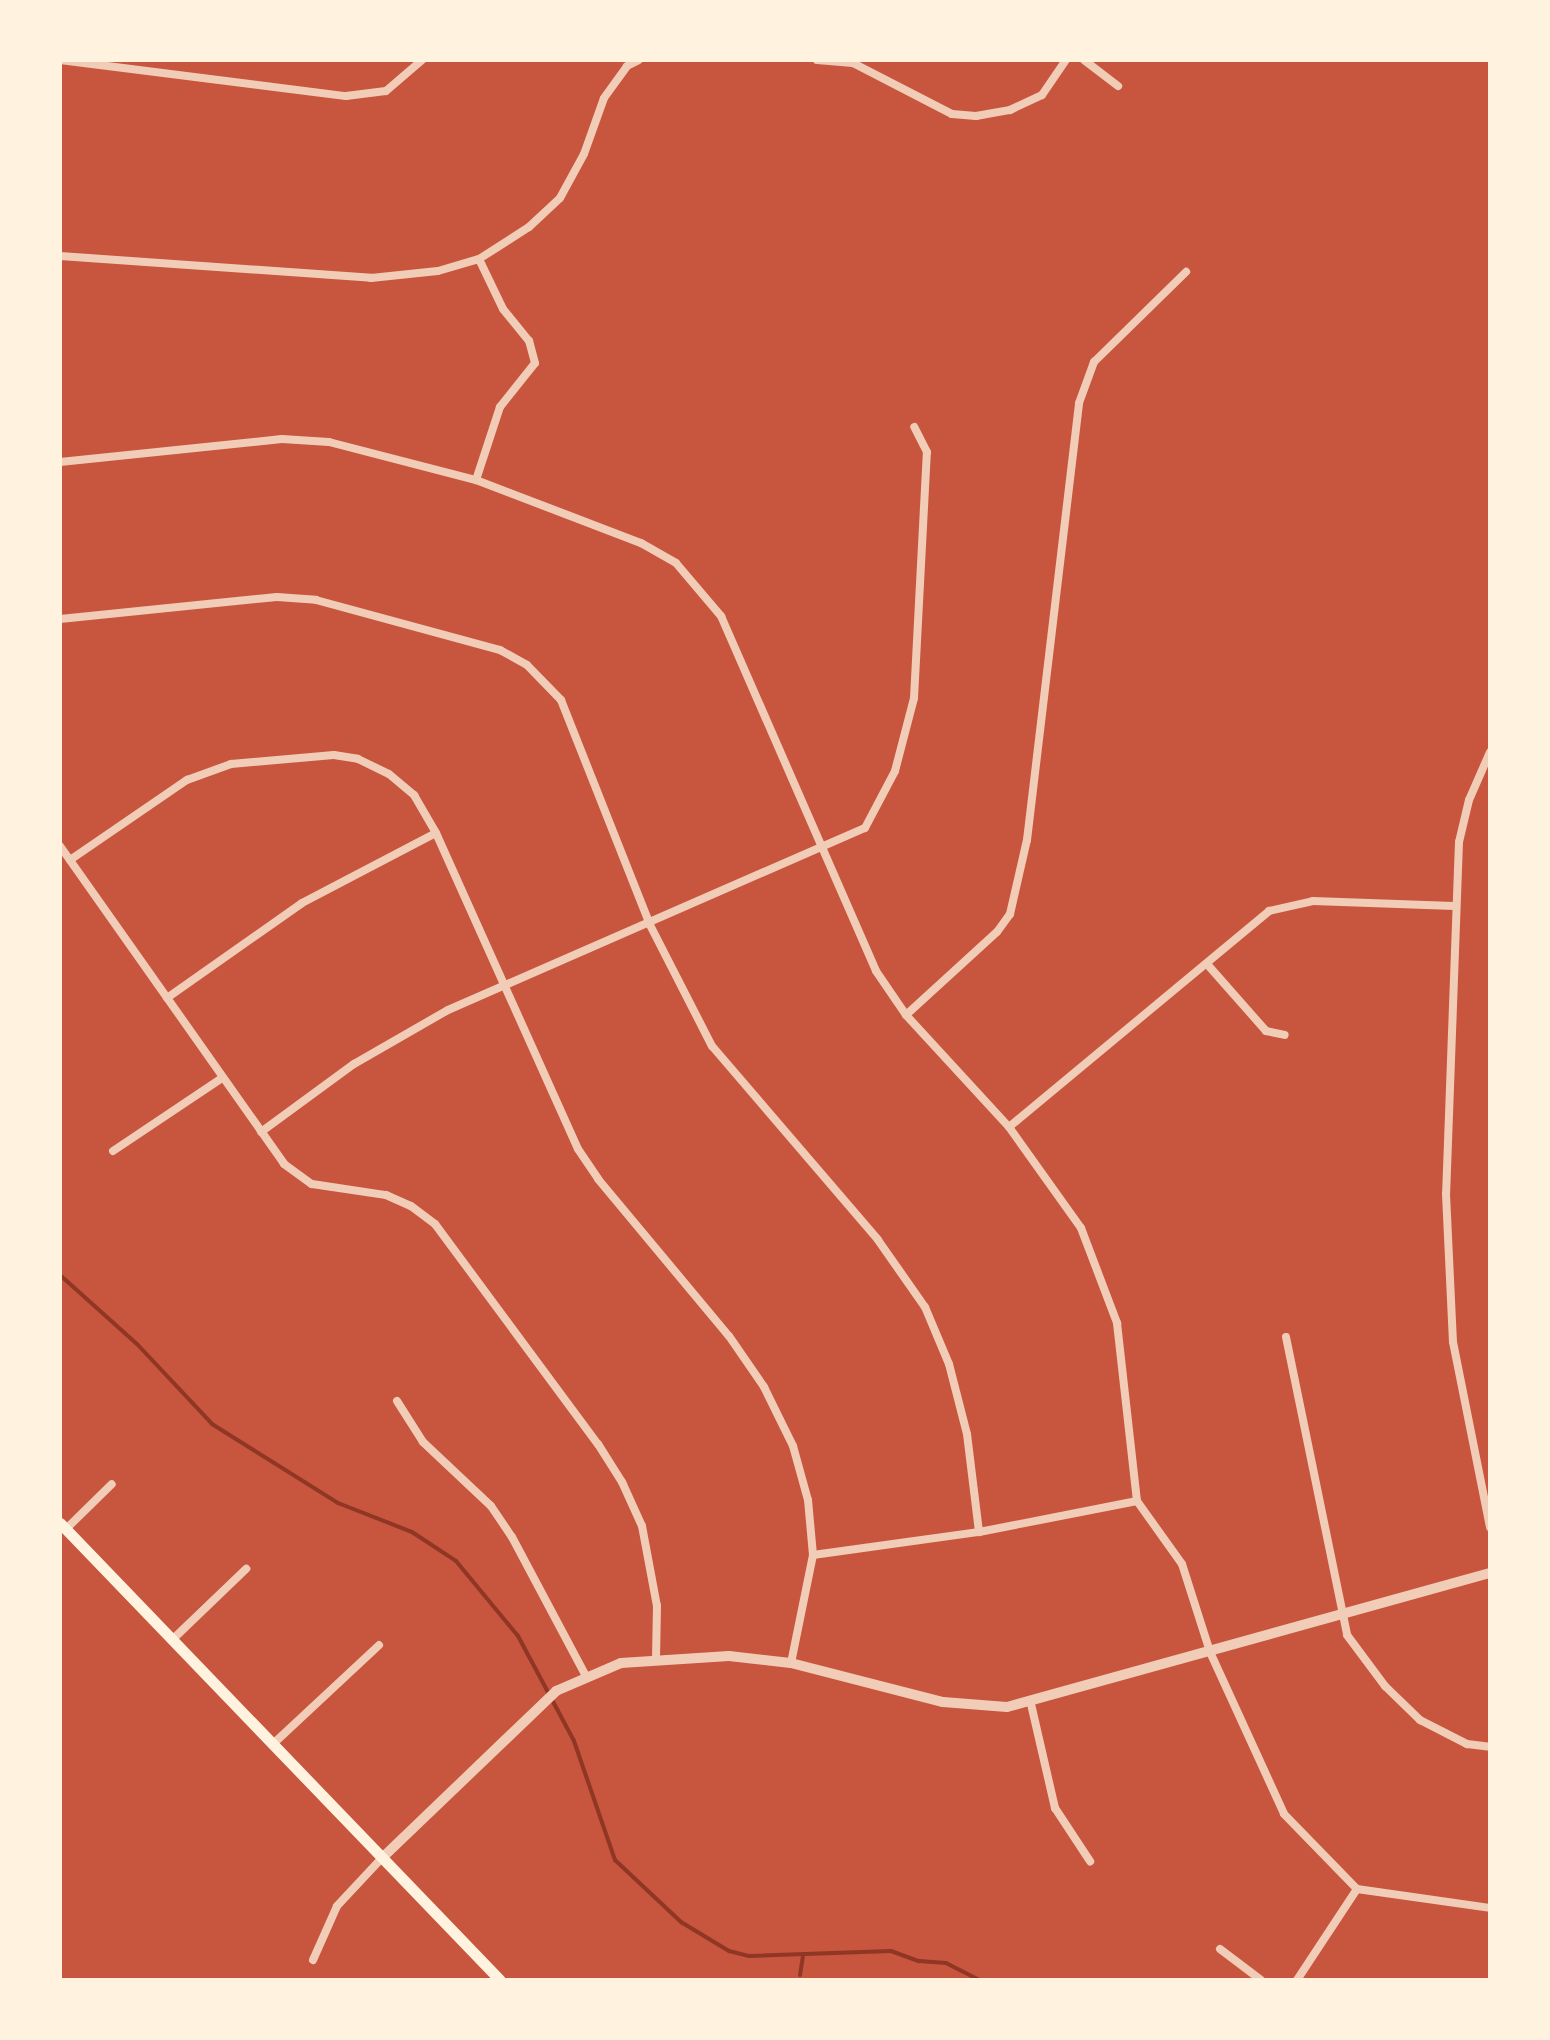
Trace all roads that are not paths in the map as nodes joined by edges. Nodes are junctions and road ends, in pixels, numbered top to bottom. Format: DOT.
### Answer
graph roads {
  1 [pos="60,60"];
  2 [pos="174,60"];
  3 [pos="422,60"];
  4 [pos="640,60"];
  5 [pos="817,60"];
  6 [pos="1066,60"];
  7 [pos="1084,60"];
  8 [pos="172,74"];
  9 [pos="1118,86"];
  10 [pos="60,256"];
  11 [pos="479,259"];
  12 [pos="1186,272"];
  13 [pos="914,427"];
  14 [pos="60,462"];
  15 [pos="476,480"];
  16 [pos="60,619"];
  17 [pos="1490,752"];
  18 [pos="436,833"];
  19 [pos="60,846"];
  20 [pos="820,848"];
  21 [pos="70,860"];
  22 [pos="1454,906"];
  23 [pos="650,925"];
  24 [pos="1207,964"];
  25 [pos="505,986"];
  26 [pos="167,998"];
  27 [pos="906,1015"];
  28 [pos="1285,1035"];
  29 [pos="222,1078"];
  30 [pos="1009,1127"];
  31 [pos="261,1132"];
  32 [pos="113,1152"];
  33 [pos="1286,1337"];
  34 [pos="397,1401"];
  35 [pos="112,1484"];
  36 [pos="1137,1501"];
  37 [pos="63,1526"];
  38 [pos="1490,1527"];
  39 [pos="980,1532"];
  40 [pos="813,1554"];
  41 [pos="246,1569"];
  42 [pos="1490,1573"];
  43 [pos="1342,1616"];
  44 [pos="172,1640"];
  45 [pos="379,1645"];
  46 [pos="1210,1652"];
  47 [pos="656,1658"];
  48 [pos="791,1663"];
  49 [pos="583,1677"];
  50 [pos="1031,1704"];
  51 [pos="272,1744"];
  52 [pos="1490,1746"];
  53 [pos="381,1859"];
  54 [pos="1090,1861"];
  55 [pos="1357,1889"];
  56 [pos="1490,1908"];
  57 [pos="1220,1948"];
  58 [pos="313,1960"];
  59 [pos="500,1980"];
  60 [pos="1262,1980"];
  61 [pos="1297,1980"];
  1 -- 8 [label="street"];
  2 -- 8 [label="street"];
  3 -- 8 [label="street"];
  4 -- 11 [label="street"];
  5 -- 6 [label="street"];
  7 -- 9 [label="street"];
  10 -- 11 [label="street"];
  11 -- 15 [label="street"];
  12 -- 27 [label="street"];
  13 -- 20 [label="street"];
  14 -- 15 [label="street"];
  15 -- 20 [label="street"];
  16 -- 23 [label="street"];
  17 -- 22 [label="street"];
  18 -- 21 [label="street"];
  18 -- 25 [label="street"];
  18 -- 26 [label="street"];
  19 -- 21 [label="street"];
  20 -- 23 [label="street"];
  20 -- 27 [label="street"];
  21 -- 26 [label="street"];
  22 -- 24 [label="street"];
  22 -- 38 [label="street"];
  23 -- 25 [label="street"];
  23 -- 39 [label="street"];
  24 -- 28 [label="street"];
  24 -- 30 [label="street"];
  25 -- 31 [label="street"];
  25 -- 40 [label="street"];
  26 -- 29 [label="street"];
  27 -- 30 [label="street"];
  29 -- 31 [label="street"];
  29 -- 32 [label="street"];
  30 -- 36 [label="street"];
  31 -- 47 [label="street"];
  33 -- 43 [label="street"];
  34 -- 49 [label="street"];
  35 -- 37 [label="street"];
  36 -- 39 [label="street"];
  36 -- 46 [label="street"];
  37 -- 44 [label="main road"];
  39 -- 40 [label="street"];
  40 -- 48 [label="street"];
  41 -- 44 [label="street"];
  42 -- 43 [label="street"];
  43 -- 46 [label="street"];
  43 -- 52 [label="street"];
  44 -- 51 [label="main road"];
  45 -- 51 [label="street"];
  46 -- 50 [label="street"];
  46 -- 55 [label="street"];
  47 -- 48 [label="street"];
  47 -- 49 [label="street"];
  48 -- 50 [label="street"];
  49 -- 53 [label="street"];
  50 -- 54 [label="street"];
  51 -- 53 [label="main road"];
  53 -- 58 [label="street"];
  53 -- 59 [label="main road"];
  55 -- 56 [label="street"];
  55 -- 61 [label="street"];
  57 -- 60 [label="street"];
}
